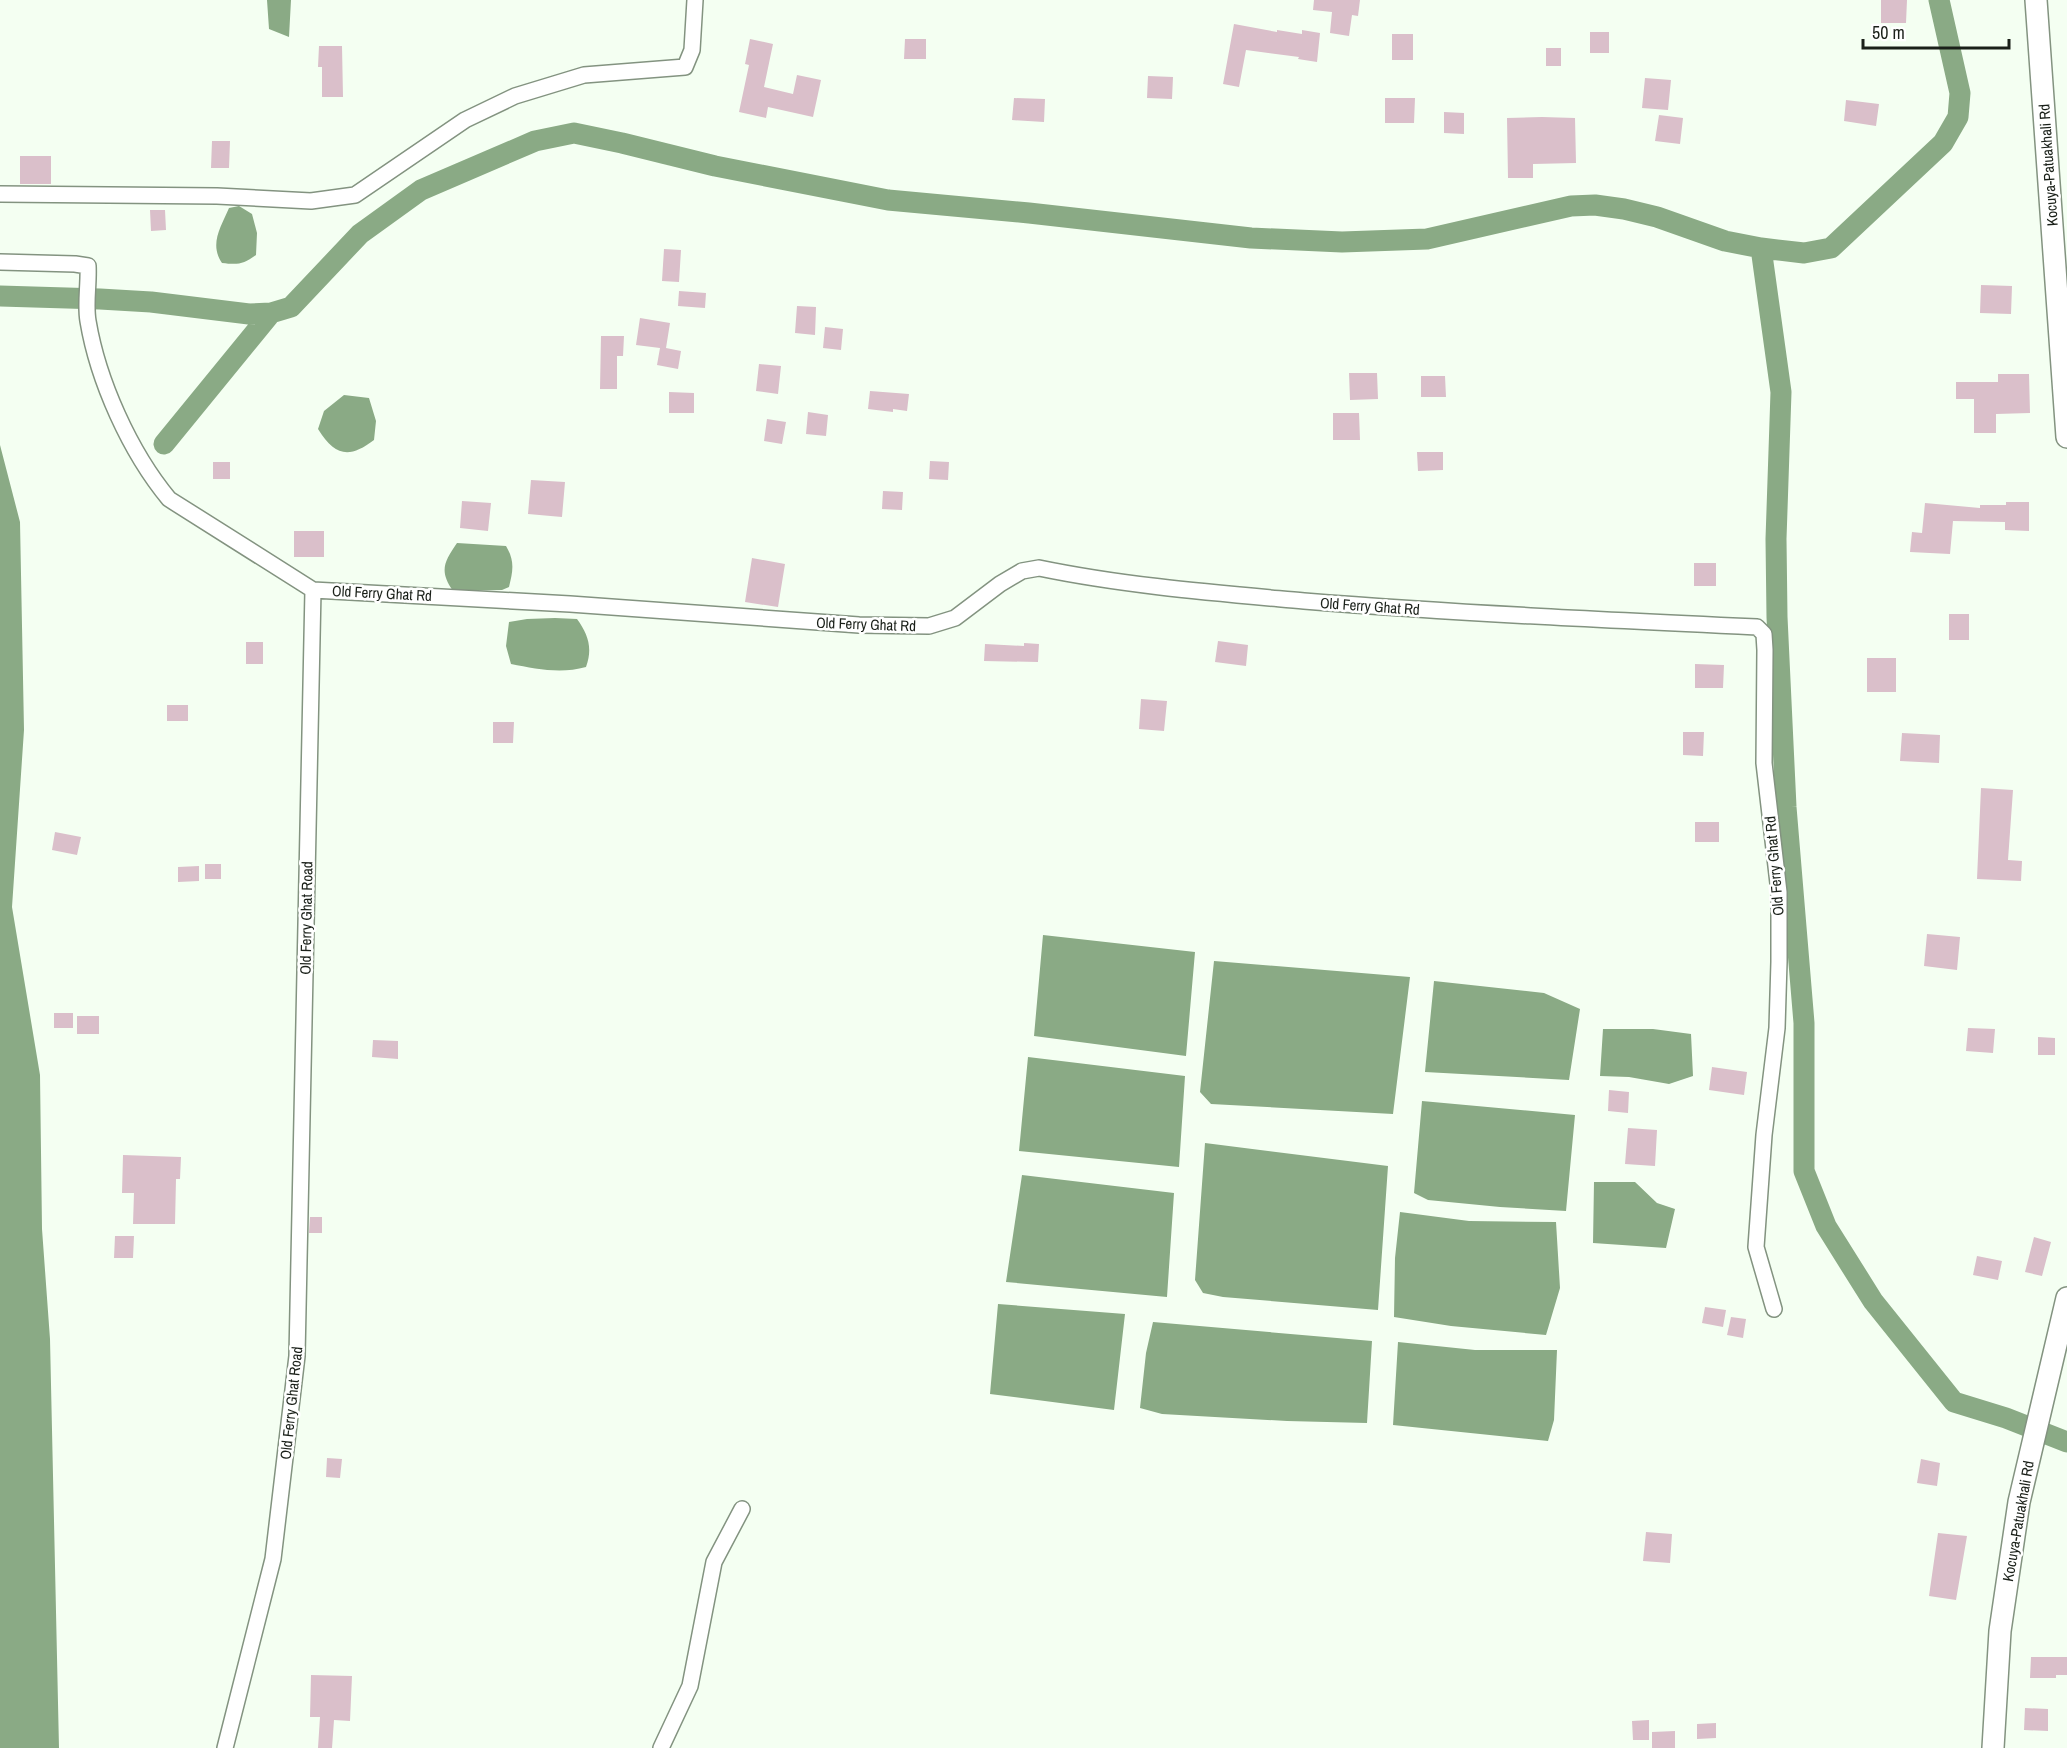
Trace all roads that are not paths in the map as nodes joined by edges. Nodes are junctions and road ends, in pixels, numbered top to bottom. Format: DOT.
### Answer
graph roads {
  1 [pos="695,0"];
  2 [pos="2036,0"];
  3 [pos="0,194"];
  4 [pos="0,262"];
  5 [pos="2067,437"];
  6 [pos="313,590"];
  7 [pos="2067,1298"];
  8 [pos="1774,1309"];
  9 [pos="742,1509"];
  10 [pos="225,1748"];
  11 [pos="661,1748"];
  12 [pos="1993,1748"];
  1 -- 3 [label="street"];
  2 -- 5 [label="main road, Kocuya-Patuakhali Rd"];
  4 -- 6 [label="street"];
  6 -- 8 [label="street, Old Ferry Ghat Rd"];
  6 -- 10 [label="street, Old Ferry Ghat Road"];
  7 -- 12 [label="main road, Kocuya-Patuakhali Rd"];
  9 -- 11 [label="street"];
}
